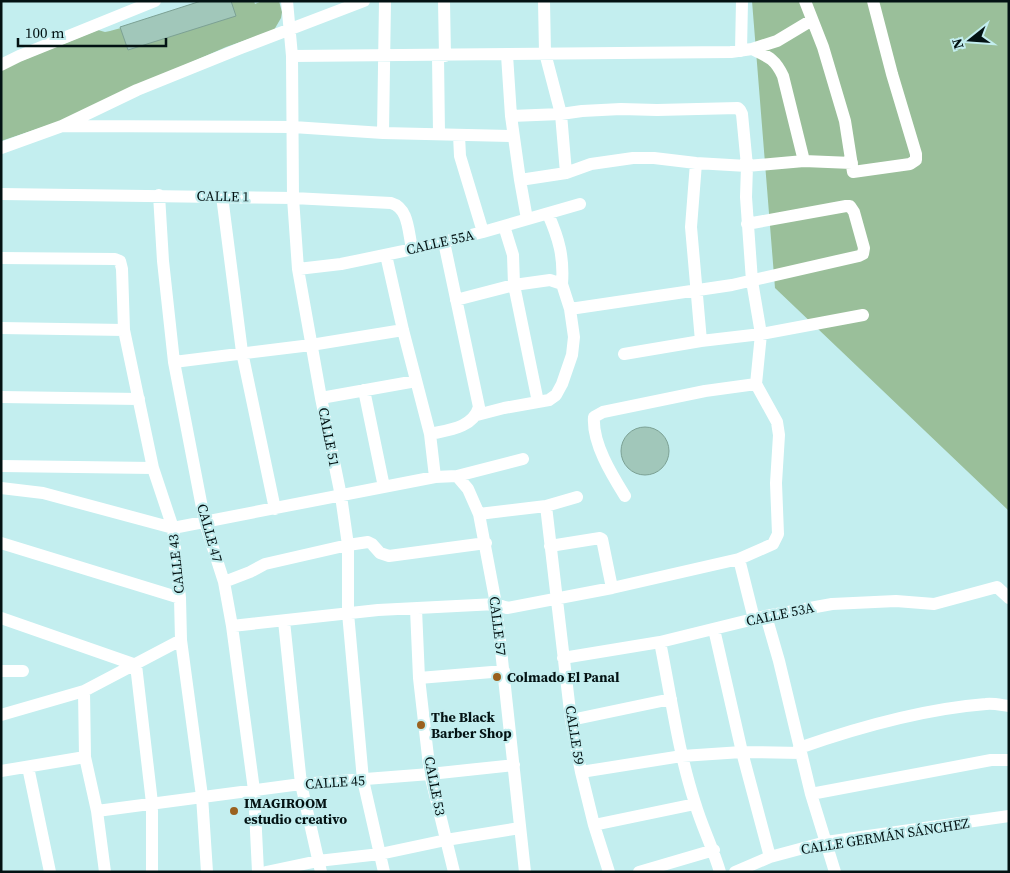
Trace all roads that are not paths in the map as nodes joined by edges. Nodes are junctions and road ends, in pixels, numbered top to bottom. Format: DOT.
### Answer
graph roads {
  1 [pos="155,1"];
  2 [pos="287,1"];
  3 [pos="364,1"];
  4 [pos="385,1"];
  5 [pos="444,1"];
  6 [pos="544,1"];
  7 [pos="742,1"];
  8 [pos="805,1"];
  9 [pos="873,1"];
  10 [pos="812,20"];
  11 [pos="290,29"];
  12 [pos="747,50"];
  13 [pos="545,53"];
  14 [pos="507,54"];
  15 [pos="292,56"];
  16 [pos="384,56"];
  17 [pos="442,56"];
  18 [pos="1,65"];
  19 [pos="561,114"];
  20 [pos="511,116"];
  21 [pos="62,126"];
  22 [pos="293,127"];
  23 [pos="383,133"];
  24 [pos="439,134"];
  25 [pos="459,135"];
  26 [pos="513,136"];
  27 [pos="1,148"];
  28 [pos="804,161"];
  29 [pos="696,163"];
  30 [pos="852,163"];
  31 [pos="747,166"];
  32 [pos="566,173"];
  33 [pos="520,180"];
  34 [pos="1,194"];
  35 [pos="159,195"];
  36 [pos="222,196"];
  37 [pos="293,198"];
  38 [pos="580,204"];
  39 [pos="548,214"];
  40 [pos="527,219"];
  41 [pos="747,224"];
  42 [pos="504,226"];
  43 [pos="483,232"];
  44 [pos="444,242"];
  45 [pos="412,248"];
  46 [pos="386,255"];
  47 [pos="1,258"];
  48 [pos="298,269"];
  49 [pos="752,281"];
  50 [pos="562,284"];
  51 [pos="514,285"];
  52 [pos="697,290"];
  53 [pos="456,300"];
  54 [pos="570,309"];
  55 [pos="863,314"];
  56 [pos="1,328"];
  57 [pos="124,330"];
  58 [pos="403,330"];
  59 [pos="761,334"];
  60 [pos="702,341"];
  61 [pos="311,344"];
  62 [pos="242,352"];
  63 [pos="624,354"];
  64 [pos="174,362"];
  65 [pos="416,381"];
  66 [pos="756,384"];
  67 [pos="364,390"];
  68 [pos="1,396"];
  69 [pos="321,398"];
  70 [pos="138,399"];
  71 [pos="538,402"];
  72 [pos="477,415"];
  73 [pos="430,434"];
  74 [pos="523,459"];
  75 [pos="1,466"];
  76 [pos="153,468"];
  77 [pos="457,476"];
  78 [pos="435,477"];
  79 [pos="384,487"];
  80 [pos="1,488"];
  81 [pos="341,496"];
  82 [pos="625,496"];
  83 [pos="577,498"];
  84 [pos="546,506"];
  85 [pos="275,509"];
  86 [pos="479,514"];
  87 [pos="205,522"];
  88 [pos="173,528"];
  89 [pos="1,543"];
  90 [pos="486,543"];
  91 [pos="348,545"];
  92 [pos="550,546"];
  93 [pos="739,560"];
  94 [pos="224,582"];
  95 [pos="612,588"];
  96 [pos="180,598"];
  97 [pos="1009,598"];
  98 [pos="557,599"];
  99 [pos="496,604"];
  100 [pos="416,609"];
  101 [pos="348,613"];
  102 [pos="1,618"];
  103 [pos="760,618"];
  104 [pos="284,621"];
  105 [pos="232,626"];
  106 [pos="714,629"];
  107 [pos="181,640"];
  108 [pos="660,642"];
  109 [pos="563,658"];
  110 [pos="136,665"];
  111 [pos="1,671"];
  112 [pos="23,671"];
  113 [pos="504,671"];
  114 [pos="419,678"];
  115 [pos="84,691"];
  116 [pos="671,698"];
  117 [pos="1009,706"];
  118 [pos="1,715"];
  119 [pos="571,720"];
  120 [pos="800,750"];
  121 [pos="742,752"];
  122 [pos="682,756"];
  123 [pos="85,757"];
  124 [pos="1009,760"];
  125 [pos="514,766"];
  126 [pos="28,767"];
  127 [pos="1,771"];
  128 [pos="580,772"];
  129 [pos="430,774"];
  130 [pos="363,780"];
  131 [pos="301,784"];
  132 [pos="254,790"];
  133 [pos="812,794"];
  134 [pos="202,796"];
  135 [pos="152,803"];
  136 [pos="695,804"];
  137 [pos="97,811"];
  138 [pos="1009,816"];
  139 [pos="594,825"];
  140 [pos="520,828"];
  141 [pos="446,840"];
  142 [pos="826,842"];
  143 [pos="714,850"];
  144 [pos="380,854"];
  145 [pos="770,857"];
  146 [pos="319,866"];
  147 [pos="50,872"];
  148 [pos="105,872"];
  149 [pos="152,872"];
  150 [pos="207,872"];
  151 [pos="258,872"];
  152 [pos="266,872"];
  153 [pos="384,872"];
  154 [pos="454,872"];
  155 [pos="525,872"];
  156 [pos="609,872"];
  157 [pos="639,872"];
  158 [pos="720,872"];
  159 [pos="735,872"];
  160 [pos="835,872"];
  1 -- 18 [label="street"];
  2 -- 11 [label="street, CALLE 51"];
  3 -- 11 [label="street"];
  4 -- 16 [label="street"];
  5 -- 17 [label="street"];
  6 -- 13 [label="street"];
  7 -- 12 [label="street"];
  8 -- 10 [label="street"];
  9 -- 30 [label="street"];
  10 -- 12 [label="street"];
  10 -- 30 [label="street"];
  11 -- 15 [label="street, CALLE 51"];
  11 -- 21 [label="street"];
  12 -- 13 [label="street"];
  12 -- 28 [label="street"];
  13 -- 14 [label="street"];
  13 -- 19 [label="street"];
  14 -- 17 [label="street"];
  14 -- 20 [label="street"];
  15 -- 16 [label="street"];
  15 -- 22 [label="street, CALLE 51"];
  16 -- 17 [label="street"];
  16 -- 23 [label="street"];
  17 -- 24 [label="street"];
  19 -- 20 [label="street"];
  19 -- 31 [label="street"];
  19 -- 32 [label="street"];
  20 -- 26 [label="street"];
  21 -- 22 [label="street"];
  21 -- 27 [label="street"];
  22 -- 23 [label="street"];
  22 -- 37 [label="street, CALLE 51"];
  23 -- 24 [label="street"];
  24 -- 25 [label="street"];
  25 -- 26 [label="street"];
  25 -- 43 [label="street"];
  26 -- 33 [label="street"];
  28 -- 30 [label="street"];
  28 -- 31 [label="street"];
  29 -- 31 [label="street"];
  29 -- 32 [label="street"];
  29 -- 52 [label="street"];
  31 -- 41 [label="street"];
  32 -- 33 [label="street"];
  33 -- 40 [label="street"];
  34 -- 35 [label="street, CALLE 1"];
  35 -- 36 [label="street, CALLE 1"];
  35 -- 64 [label="street, CALLE 47"];
  36 -- 37 [label="street, CALLE 1"];
  36 -- 62 [label="street"];
  37 -- 45 [label="street, CALLE 1"];
  37 -- 48 [label="street, CALLE 51"];
  38 -- 39 [label="street, CALLE 55A"];
  39 -- 40 [label="street, CALLE 55A"];
  39 -- 50 [label="street"];
  40 -- 42 [label="street, CALLE 55A"];
  41 -- 49 [label="street"];
  41 -- 49 [label="street"];
  42 -- 43 [label="street, CALLE 55A"];
  42 -- 51 [label="street"];
  43 -- 44 [label="street, CALLE 55A"];
  44 -- 45 [label="street, CALLE 55A"];
  44 -- 53 [label="street"];
  45 -- 46 [label="street, CALLE 55A"];
  46 -- 48 [label="street, CALLE 55A"];
  46 -- 58 [label="street"];
  47 -- 57 [label="street, CALLE 43"];
  48 -- 61 [label="street, CALLE 51"];
  49 -- 52 [label="street"];
  49 -- 59 [label="street"];
  50 -- 51 [label="street"];
  50 -- 54 [label="street"];
  51 -- 53 [label="street"];
  51 -- 71 [label="street"];
  52 -- 54 [label="street"];
  52 -- 60 [label="street"];
  53 -- 72 [label="street"];
  54 -- 71 [label="street"];
  55 -- 59 [label="street"];
  56 -- 57 [label="street"];
  57 -- 70 [label="street, CALLE 43"];
  58 -- 61 [label="street"];
  58 -- 65 [label="street"];
  59 -- 60 [label="street"];
  59 -- 66 [label="street"];
  60 -- 63 [label="street"];
  61 -- 62 [label="street"];
  61 -- 69 [label="street, CALLE 51"];
  62 -- 64 [label="street"];
  62 -- 85 [label="street"];
  64 -- 87 [label="street, CALLE 47"];
  65 -- 67 [label="street"];
  65 -- 73 [label="street"];
  66 -- 82 [label="street"];
  66 -- 93 [label="street"];
  67 -- 69 [label="street"];
  67 -- 79 [label="street"];
  68 -- 70 [label="street"];
  69 -- 81 [label="street, CALLE 51"];
  70 -- 76 [label="street, CALLE 43"];
  71 -- 72 [label="street"];
  72 -- 73 [label="street"];
  73 -- 78 [label="street"];
  74 -- 77 [label="street"];
  75 -- 76 [label="street"];
  76 -- 88 [label="street, CALLE 43"];
  77 -- 78 [label="street"];
  77 -- 86 [label="street, CALLE 57"];
  78 -- 79 [label="street"];
  79 -- 81 [label="street"];
  80 -- 88 [label="street"];
  81 -- 85 [label="street"];
  81 -- 91 [label="street, CALLE 51"];
  83 -- 84 [label="street"];
  84 -- 86 [label="street"];
  84 -- 92 [label="street, CALLE 59"];
  85 -- 87 [label="street"];
  86 -- 90 [label="street, CALLE 57"];
  87 -- 88 [label="street"];
  87 -- 94 [label="street, CALLE 47"];
  88 -- 96 [label="street, CALLE 43"];
  89 -- 96 [label="street"];
  90 -- 91 [label="street"];
  90 -- 99 [label="street, CALLE 57"];
  91 -- 94 [label="street"];
  91 -- 101 [label="street, CALLE 51"];
  92 -- 95 [label="street"];
  92 -- 98 [label="street, CALLE 59"];
  93 -- 95 [label="street"];
  93 -- 103 [label="street"];
  94 -- 105 [label="street, CALLE 47"];
  95 -- 98 [label="street"];
  96 -- 107 [label="street, CALLE 43"];
  97 -- 103 [label="street, CALLE 53A"];
  98 -- 99 [label="street"];
  98 -- 109 [label="street, CALLE 59"];
  99 -- 100 [label="street"];
  99 -- 113 [label="street, CALLE 57"];
  100 -- 101 [label="street"];
  100 -- 114 [label="street, CALLE 53"];
  101 -- 104 [label="street"];
  101 -- 130 [label="street, CALLE 51"];
  102 -- 110 [label="street"];
  103 -- 106 [label="street, CALLE 53A"];
  103 -- 120 [label="street"];
  104 -- 105 [label="street"];
  104 -- 131 [label="street"];
  105 -- 132 [label="street, CALLE 47"];
  106 -- 108 [label="street, CALLE 53A"];
  106 -- 121 [label="street"];
  107 -- 110 [label="street"];
  107 -- 134 [label="street, CALLE 43"];
  108 -- 109 [label="street, CALLE 53A"];
  108 -- 116 [label="street"];
  109 -- 119 [label="street, CALLE 59"];
  110 -- 115 [label="street"];
  110 -- 135 [label="street"];
  111 -- 112 [label="street"];
  113 -- 114 [label="street"];
  113 -- 125 [label="street, CALLE 57"];
  114 -- 129 [label="street, CALLE 53"];
  115 -- 118 [label="street"];
  115 -- 123 [label="street"];
  116 -- 119 [label="street"];
  116 -- 122 [label="street"];
  117 -- 120 [label="street"];
  119 -- 128 [label="street, CALLE 59"];
  120 -- 121 [label="street"];
  120 -- 133 [label="street"];
  121 -- 122 [label="street"];
  121 -- 145 [label="street"];
  122 -- 128 [label="street"];
  122 -- 136 [label="street"];
  123 -- 126 [label="street"];
  123 -- 137 [label="street"];
  124 -- 133 [label="street"];
  125 -- 129 [label="street, CALLE 45"];
  125 -- 140 [label="street, CALLE 57"];
  126 -- 127 [label="street"];
  126 -- 147 [label="street"];
  128 -- 139 [label="street, CALLE 59"];
  129 -- 130 [label="street, CALLE 45"];
  129 -- 141 [label="street, CALLE 53"];
  130 -- 131 [label="street, CALLE 45"];
  130 -- 144 [label="street, CALLE 51"];
  131 -- 132 [label="street, CALLE 45"];
  131 -- 146 [label="street"];
  132 -- 134 [label="street, CALLE 45"];
  132 -- 151 [label="street, CALLE 47"];
  133 -- 142 [label="street"];
  134 -- 135 [label="street, CALLE 45"];
  134 -- 150 [label="street, CALLE 43"];
  135 -- 137 [label="street, CALLE 45"];
  135 -- 149 [label="street"];
  136 -- 139 [label="street"];
  136 -- 143 [label="street"];
  137 -- 148 [label="street"];
  138 -- 142 [label="street, CALLE GERMÁN SÁNCHEZ"];
  139 -- 156 [label="street, CALLE 59"];
  140 -- 141 [label="street"];
  140 -- 155 [label="street, CALLE 57"];
  141 -- 144 [label="street"];
  141 -- 154 [label="street, CALLE 53"];
  142 -- 145 [label="street, CALLE GERMÁN SÁNCHEZ"];
  142 -- 160 [label="street"];
  143 -- 157 [label="street"];
  143 -- 158 [label="street"];
  144 -- 146 [label="street"];
  144 -- 153 [label="street, CALLE 51"];
  145 -- 159 [label="street, CALLE GERMÁN SÁNCHEZ"];
  146 -- 152 [label="street"];
}
